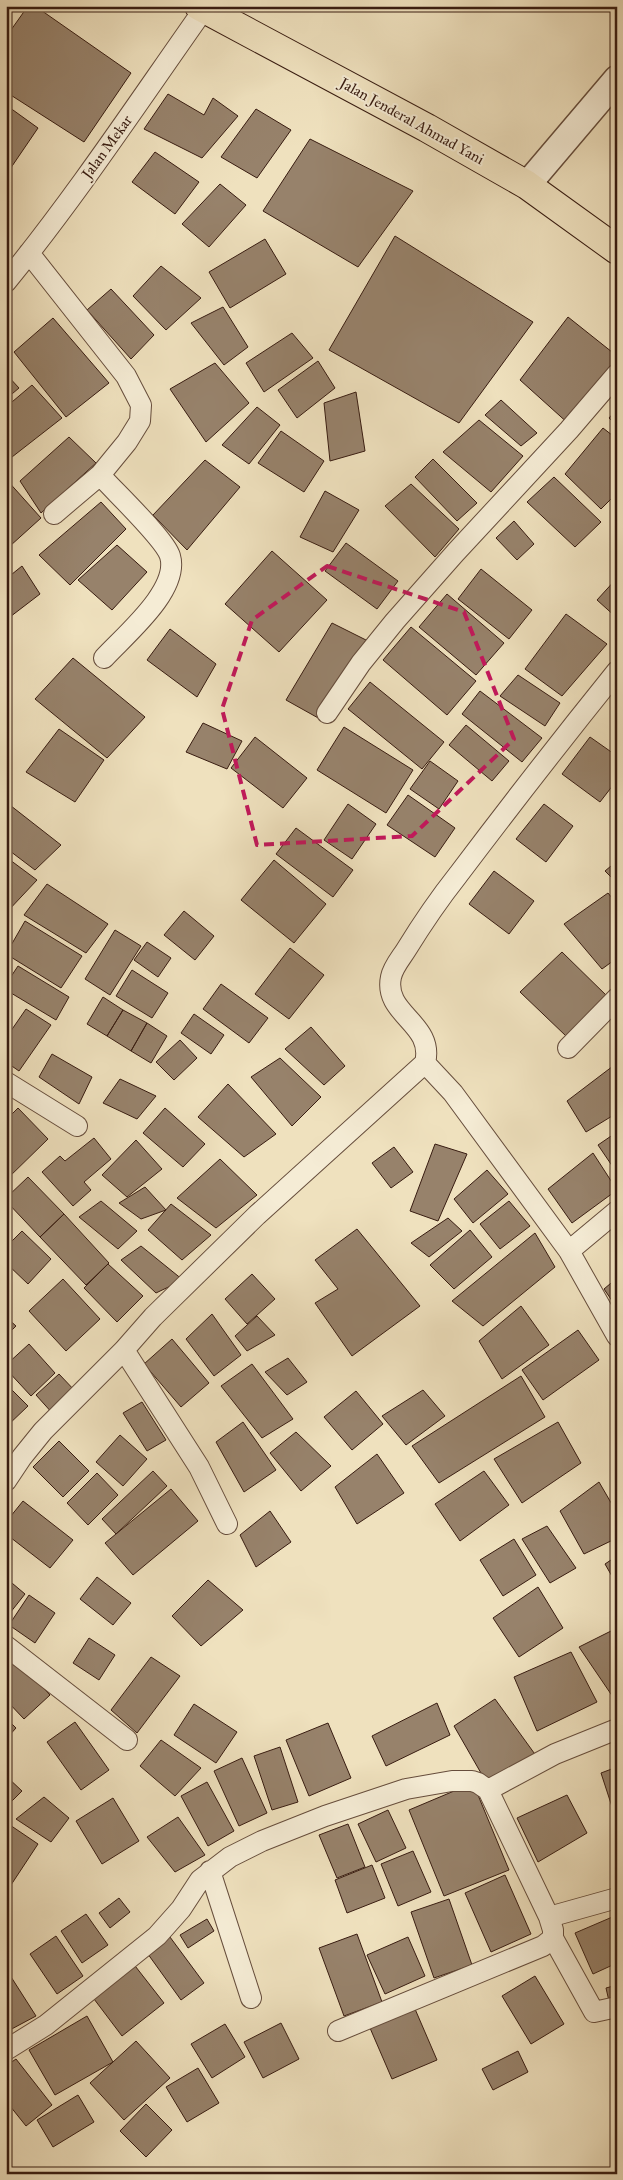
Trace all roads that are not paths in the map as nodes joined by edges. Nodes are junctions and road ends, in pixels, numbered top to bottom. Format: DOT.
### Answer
graph roads {
  1 [pos="201,8"];
  2 [pos="617,79"];
  3 [pos="527,185"];
  4 [pos="617,250"];
  5 [pos="29,254"];
  6 [pos="6,282"];
  7 [pos="617,374"];
  8 [pos="100,475"];
  9 [pos="54,514"];
  10 [pos="104,658"];
  11 [pos="617,671"];
  12 [pos="327,713"];
  13 [pos="617,998"];
  14 [pos="568,1048"];
  15 [pos="425,1063"];
  16 [pos="6,1082"];
  17 [pos="77,1126"];
  18 [pos="617,1211"];
  19 [pos="568,1251"];
  20 [pos="617,1336"];
  21 [pos="124,1350"];
  22 [pos="6,1481"];
  23 [pos="227,1524"];
  24 [pos="6,1646"];
  25 [pos="617,1729"];
  26 [pos="127,1740"];
  27 [pos="488,1790"];
  28 [pos="210,1871"];
  29 [pos="617,1898"];
  30 [pos="549,1917"];
  31 [pos="552,1938"];
  32 [pos="251,1998"];
  33 [pos="617,2007"];
  34 [pos="338,2031"];
  35 [pos="6,2050"];
  1 -- 3 [label="highway, Jalan Jenderal Ahmad Yani"];
  1 -- 5 [label="street, Jalan Mekar"];
  2 -- 3 [label="street"];
  3 -- 4 [label="highway, Jalan Jenderal Ahmad Yani"];
  5 -- 6 [label="street, Jalan Mekar"];
  5 -- 8 [label="street"];
  7 -- 12 [label="street"];
  8 -- 9 [label="street"];
  8 -- 10 [label="street"];
  11 -- 15 [label="street"];
  13 -- 14 [label="street"];
  15 -- 19 [label="street"];
  15 -- 21 [label="street"];
  16 -- 17 [label="street"];
  18 -- 19 [label="street"];
  19 -- 20 [label="street"];
  21 -- 22 [label="street"];
  21 -- 23 [label="street"];
  24 -- 26 [label="street"];
  25 -- 27 [label="street"];
  27 -- 28 [label="street"];
  27 -- 30 [label="street"];
  28 -- 32 [label="street"];
  28 -- 35 [label="street"];
  29 -- 30 [label="street"];
  30 -- 31 [label="street"];
  31 -- 33 [label="street"];
  31 -- 34 [label="street"];
}
